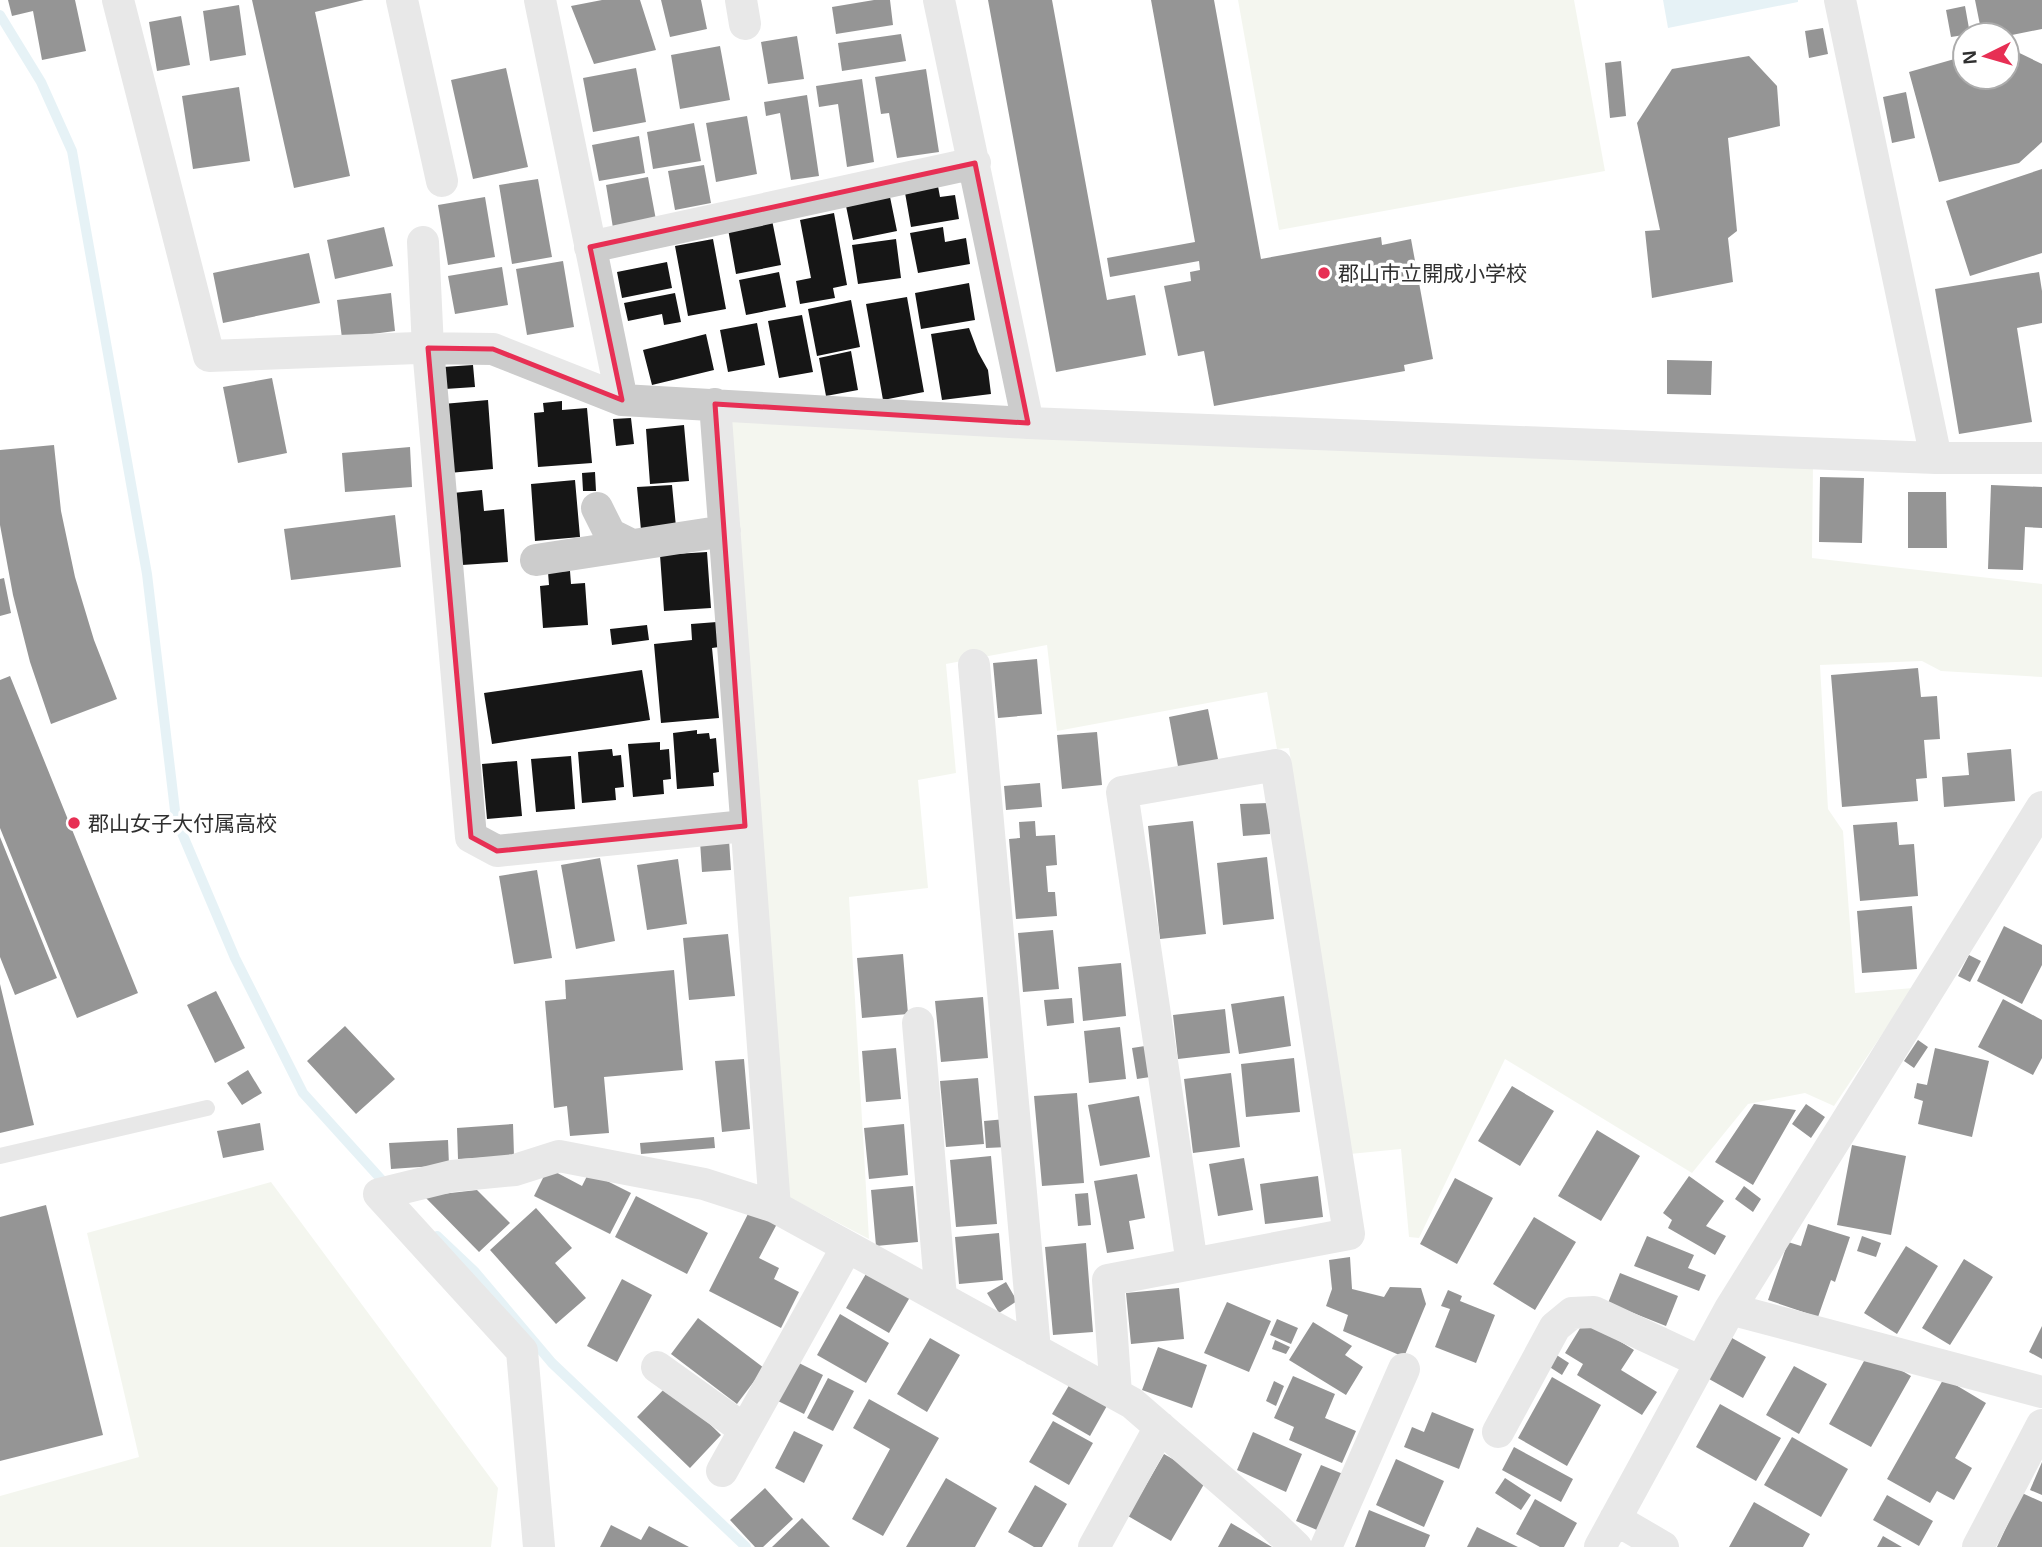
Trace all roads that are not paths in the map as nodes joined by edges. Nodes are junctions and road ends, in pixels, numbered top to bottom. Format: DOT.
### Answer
graph roads {
  1 [pos="117,0"];
  2 [pos="402,0"];
  3 [pos="540,0"];
  4 [pos="939,0"];
  5 [pos="1840,0"];
  6 [pos="975,163"];
  7 [pos="442,181"];
  8 [pos="423,242"];
  9 [pos="590,247"];
  10 [pos="428,348"];
  11 [pos="622,400"];
  12 [pos="715,404"];
  13 [pos="1028,423"];
  14 [pos="1936,458"];
  15 [pos="2042,458"];
  16 [pos="597,508"];
  17 [pos="724,531"];
  18 [pos="632,545"];
  19 [pos="536,560"];
  20 [pos="974,665"];
  21 [pos="2042,807"];
  22 [pos="745,826"];
  23 [pos="918,1023"];
  24 [pos="207,1108"];
  25 [pos="0,1156"];
  26 [pos="775,1207"];
  27 [pos="847,1247"];
  28 [pos="1192,1264"];
  29 [pos="941,1298"];
  30 [pos="1730,1309"];
  31 [pos="1035,1350"];
  32 [pos="1701,1362"];
  33 [pos="657,1367"];
  34 [pos="1404,1369"];
  35 [pos="2042,1392"];
  36 [pos="1116,1394"];
  37 [pos="2042,1425"];
  38 [pos="1160,1427"];
  39 [pos="745,1430"];
  40 [pos="1498,1432"];
  41 [pos="722,1471"];
  42 [pos="1615,1519"];
  43 [pos="539,1547"];
  44 [pos="1094,1547"];
  45 [pos="1296,1547"];
  46 [pos="1326,1547"];
  47 [pos="1600,1547"];
  48 [pos="1663,1547"];
  49 [pos="1978,1547"];
  1 -- 10 [label="street"];
  2 -- 7 [label="street"];
  3 -- 9 [label="street"];
  4 -- 6 [label="street"];
  5 -- 14 [label="street"];
  6 -- 9 [label="street"];
  6 -- 13 [label="street"];
  8 -- 10 [label="street"];
  9 -- 11 [label="street"];
  10 -- 11 [label="street"];
  10 -- 22 [label="street"];
  11 -- 12 [label="street"];
  12 -- 13 [label="street"];
  12 -- 17 [label="street"];
  13 -- 14 [label="street"];
  14 -- 15 [label="street"];
  16 -- 18 [label="street"];
  17 -- 18 [label="street"];
  17 -- 22 [label="street"];
  18 -- 19 [label="street"];
  20 -- 31 [label="street"];
  21 -- 30 [label="street"];
  22 -- 26 [label="street"];
  23 -- 29 [label="street"];
  24 -- 25 [label="lane"];
  26 -- 27 [label="street"];
  26 -- 43 [label="street"];
  27 -- 29 [label="street"];
  27 -- 39 [label="street"];
  28 -- 28 [label="street"];
  28 -- 36 [label="street"];
  29 -- 31 [label="street"];
  30 -- 32 [label="street"];
  30 -- 35 [label="street"];
  31 -- 36 [label="street"];
  32 -- 40 [label="street"];
  32 -- 42 [label="street"];
  33 -- 39 [label="street"];
  34 -- 46 [label="street"];
  36 -- 38 [label="street"];
  37 -- 49 [label="street"];
  38 -- 44 [label="street"];
  38 -- 45 [label="street"];
  39 -- 41 [label="street"];
  42 -- 47 [label="street"];
  42 -- 48 [label="street"];
}
